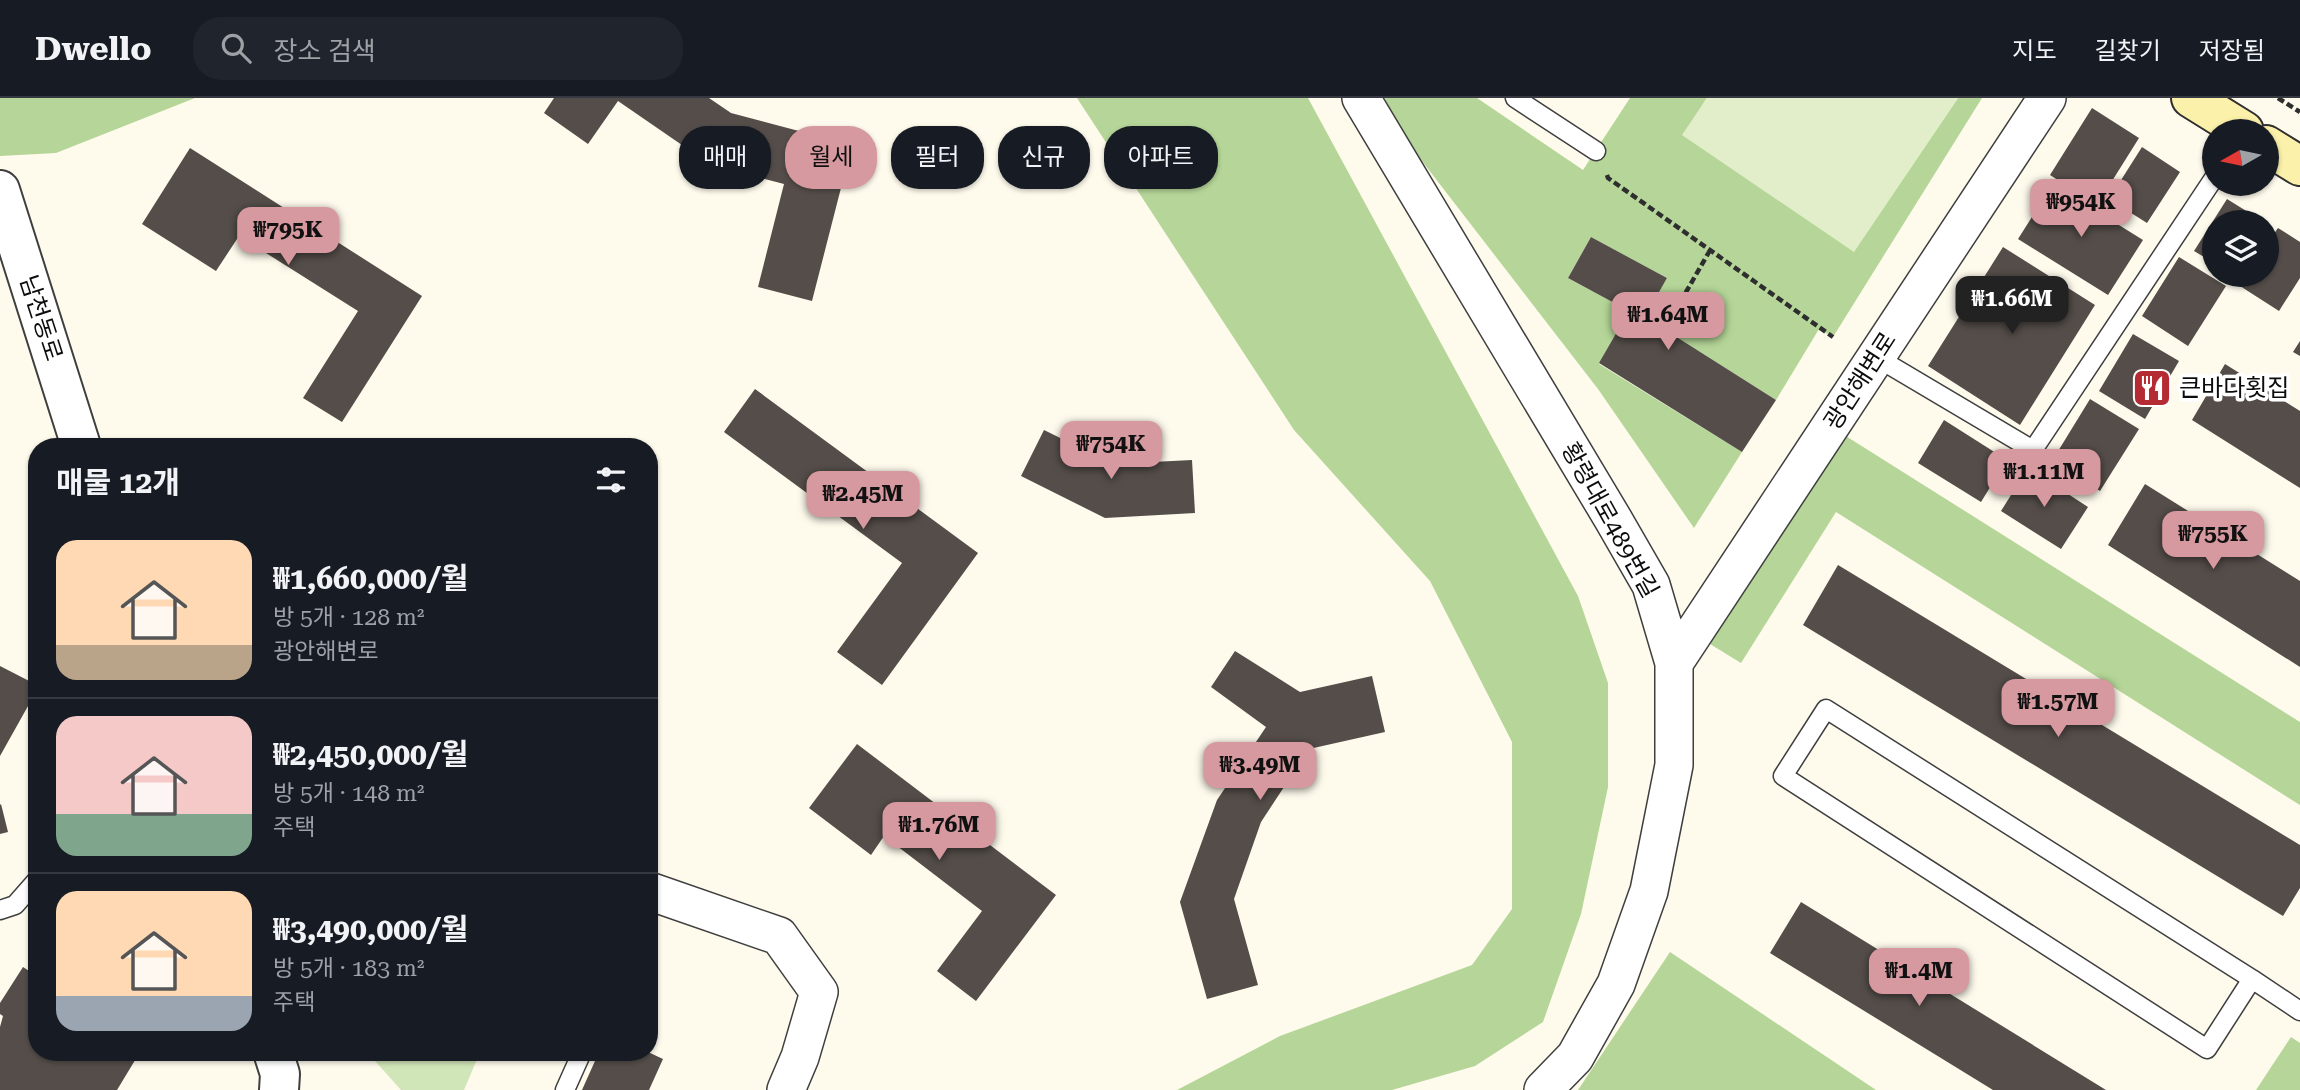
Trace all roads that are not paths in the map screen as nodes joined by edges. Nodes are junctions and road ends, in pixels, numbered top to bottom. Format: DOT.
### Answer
graph roads {
  1 [pos="1361,98"];
  2 [pos="1515,98"];
  3 [pos="2047,98"];
  4 [pos="2191,98"];
  5 [pos="2225,119"];
  6 [pos="1595,151"];
  7 [pos="2279,153"];
  8 [pos="2300,166"];
  9 [pos="0,190"];
  10 [pos="2202,196"];
  11 [pos="1876,357"];
  12 [pos="78,438"];
  13 [pos="1674,663"];
  14 [pos="28,890"];
  15 [pos="658,894"];
  16 [pos="0,910"];
  17 [pos="2252,979"];
  18 [pos="2300,1011"];
  19 [pos="276,1061"];
  20 [pos="578,1061"];
  21 [pos="279,1090"];
  22 [pos="565,1090"];
  23 [pos="786,1090"];
  24 [pos="1543,1090"];
  1 -- 13 [label="street, 황령대로489번길"];
  2 -- 6 [label="lane"];
  3 -- 11 [label="street, 광안해변로"];
  4 -- 5 [label="main road"];
  7 -- 8 [label="main road"];
  9 -- 12 [label="street, 남천동로"];
  10 -- 11 [label="lane"];
  11 -- 13 [label="street, 광안해변로"];
  13 -- 24 [label="street, 황령대로489번길"];
  14 -- 16 [label="lane"];
  15 -- 23 [label="street"];
  17 -- 17 [label="lane"];
  17 -- 18 [label="lane"];
  19 -- 21 [label="street"];
  20 -- 22 [label="lane"];
}
